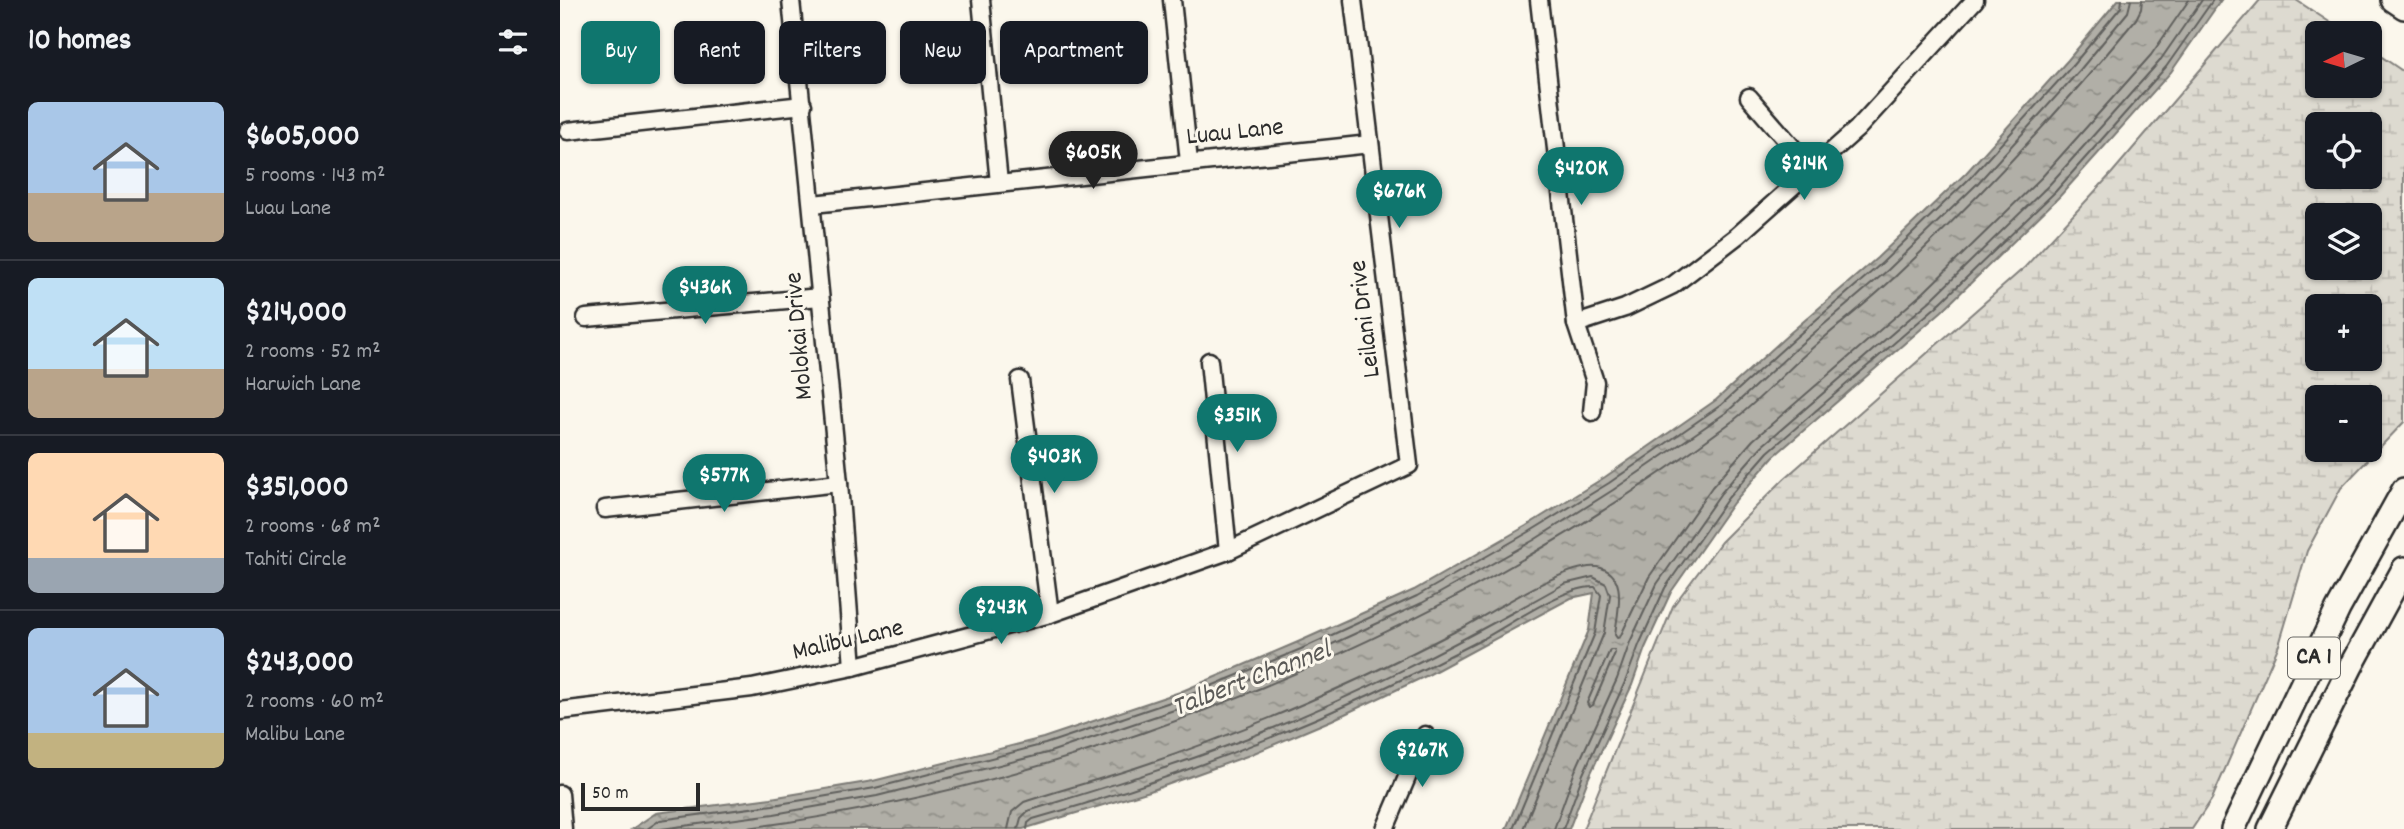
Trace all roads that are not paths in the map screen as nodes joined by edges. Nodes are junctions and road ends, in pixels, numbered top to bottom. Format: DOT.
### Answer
graph roads {
  1 [pos="792,0"];
  2 [pos="981,0"];
  3 [pos="1172,0"];
  4 [pos="1353,0"];
  5 [pos="1539,0"];
  6 [pos="1975,0"];
  7 [pos="2392,0"];
  8 [pos="2404,8"];
  9 [pos="1749,97"];
  10 [pos="803,105"];
  11 [pos="568,131"];
  12 [pos="1370,144"];
  13 [pos="1189,162"];
  14 [pos="1812,170"];
  15 [pos="999,183"];
  16 [pos="813,204"];
  17 [pos="820,297"];
  18 [pos="586,318"];
  19 [pos="1576,324"];
  20 [pos="1209,361"];
  21 [pos="1020,380"];
  22 [pos="1592,412"];
  23 [pos="1409,465"];
  24 [pos="839,484"];
  25 [pos="2404,490"];
  26 [pos="605,509"];
  27 [pos="1228,551"];
  28 [pos="2404,569"];
  29 [pos="1050,614"];
  30 [pos="853,667"];
  31 [pos="560,711"];
  32 [pos="1425,735"];
  33 [pos="560,794"];
  34 [pos="563,821"];
  35 [pos="1385,829"];
  36 [pos="2233,829"];
  37 [pos="2270,829"];
  1 -- 10 [label="street, Molokai Drive"];
  2 -- 15 [label="street"];
  3 -- 13 [label="street"];
  4 -- 12 [label="street, Leilani Drive"];
  5 -- 19 [label="street"];
  6 -- 14 [label="street"];
  7 -- 8 [label="main road"];
  9 -- 14 [label="street"];
  10 -- 11 [label="street"];
  10 -- 16 [label="street, Molokai Drive"];
  12 -- 13 [label="street, Luau Lane"];
  12 -- 23 [label="street, Leilani Drive"];
  13 -- 15 [label="street, Luau Lane"];
  14 -- 19 [label="street"];
  15 -- 16 [label="street, Luau Lane"];
  16 -- 17 [label="street, Molokai Drive"];
  17 -- 18 [label="street"];
  17 -- 24 [label="street, Molokai Drive"];
  19 -- 22 [label="street"];
  20 -- 27 [label="street"];
  21 -- 29 [label="street"];
  23 -- 27 [label="street, Malibu Lane"];
  24 -- 26 [label="street"];
  24 -- 30 [label="street, Molokai Drive"];
  25 -- 36 [label="highway, CA 1"];
  27 -- 29 [label="street, Malibu Lane"];
  28 -- 37 [label="highway, CA 1"];
  29 -- 30 [label="street, Malibu Lane"];
  30 -- 31 [label="street, Malibu Lane"];
  32 -- 35 [label="street"];
  33 -- 34 [label="street"];
}
